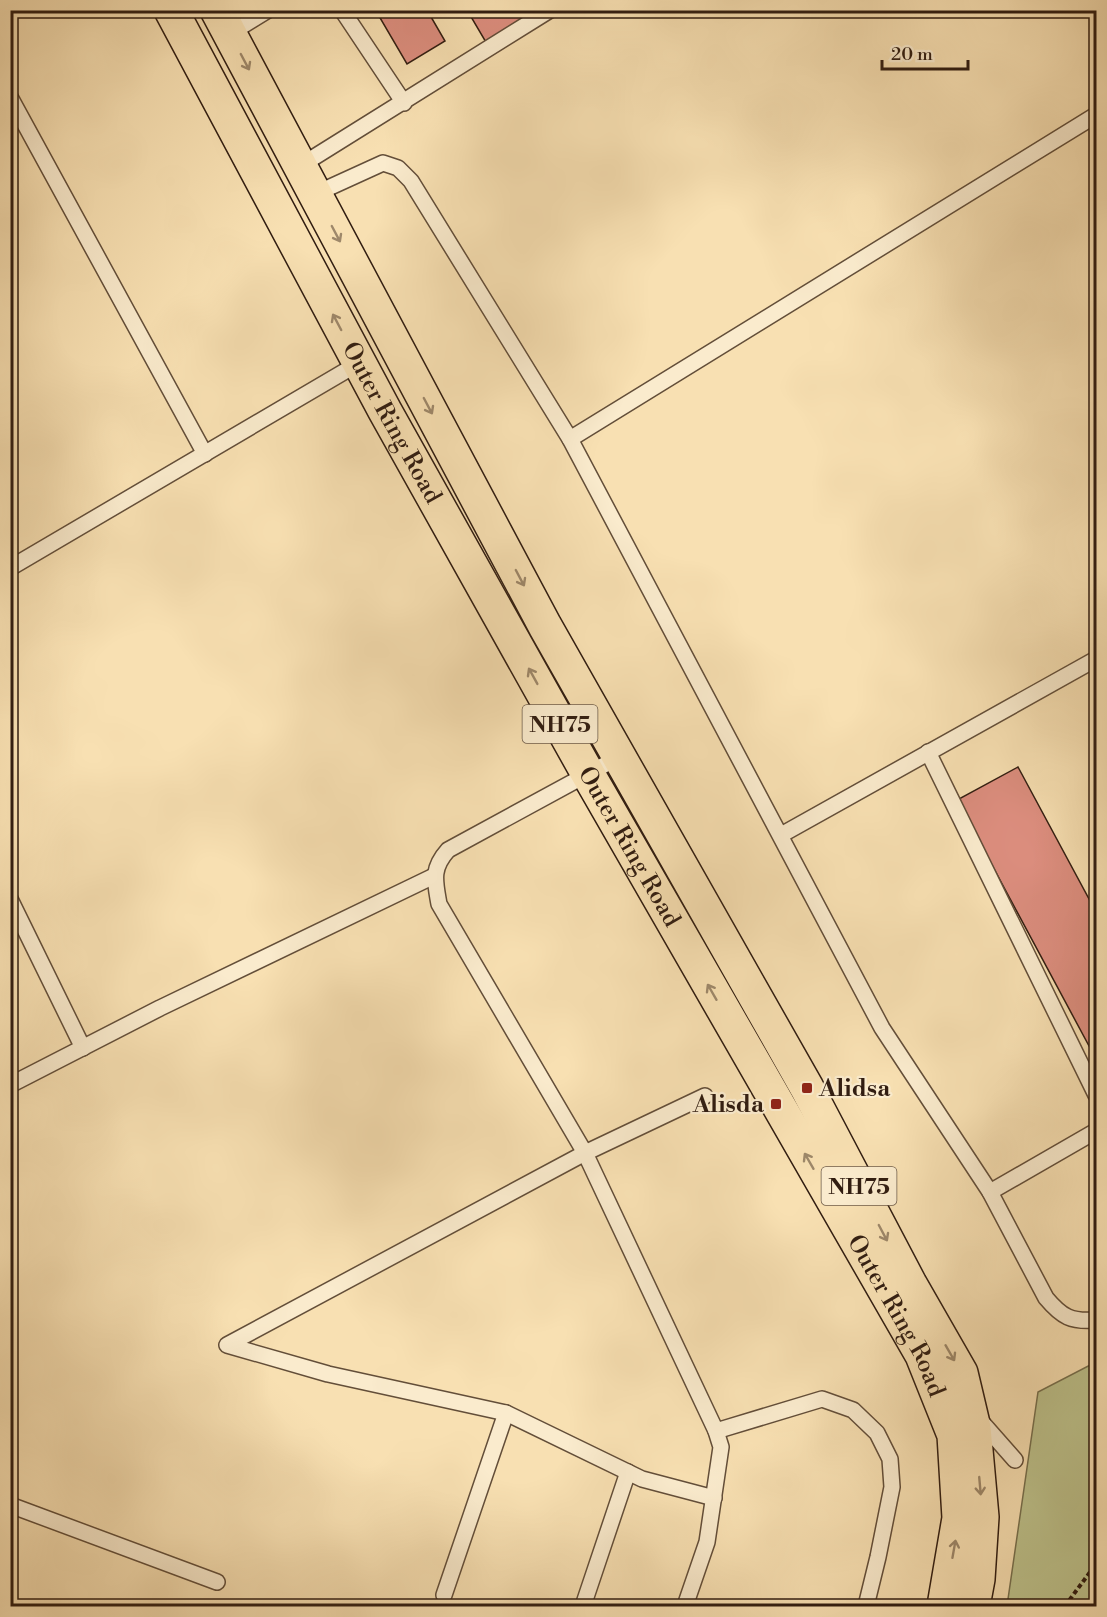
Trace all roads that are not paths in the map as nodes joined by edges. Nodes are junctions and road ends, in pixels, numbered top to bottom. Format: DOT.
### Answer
graph roads {
  1 [pos="171,10"];
  2 [pos="268,10"];
  3 [pos="342,10"];
  4 [pos="550,10"];
  5 [pos="223,22"];
  6 [pos="10,97"];
  7 [pos="404,103"];
  8 [pos="1096,114"];
  9 [pos="308,180"];
  10 [pos="359,363"];
  11 [pos="570,439"];
  12 [pos="205,454"];
  13 [pos="10,568"];
  14 [pos="1096,659"];
  15 [pos="928,752"];
  16 [pos="619,757"];
  17 [pos="588,774"];
  18 [pos="781,835"];
  19 [pos="434,876"];
  20 [pos="10,899"];
  21 [pos="83,1048"];
  22 [pos="10,1085"];
  23 [pos="1096,1095"];
  24 [pos="705,1096"];
  25 [pos="1096,1131"];
  26 [pos="585,1154"];
  27 [pos="990,1192"];
  28 [pos="1096,1320"];
  29 [pos="970,1409"];
  30 [pos="506,1413"];
  31 [pos="716,1431"];
  32 [pos="1015,1460"];
  33 [pos="628,1472"];
  34 [pos="714,1498"];
  35 [pos="10,1506"];
  36 [pos="218,1582"];
  37 [pos="444,1595"];
  38 [pos="583,1606"];
  39 [pos="685,1606"];
  40 [pos="866,1606"];
  41 [pos="944,1606"];
  42 [pos="973,1606"];
  10 -- 1 [label="highway, Outer Ring Road / NH75, one-way"];
  2 -- 5 [label="lane"];
  3 -- 7 [label="lane"];
  4 -- 7 [label="lane"];
  5 -- 9 [label="highway, Outer Ring Road / NH75, one-way"];
  6 -- 12 [label="lane"];
  7 -- 9 [label="lane"];
  8 -- 11 [label="lane"];
  9 -- 11 [label="lane"];
  9 -- 16 [label="highway, Outer Ring Road / NH75, one-way"];
  10 -- 12 [label="lane"];
  17 -- 10 [label="highway, Outer Ring Road / NH75, one-way"];
  11 -- 18 [label="lane"];
  12 -- 13 [label="lane"];
  14 -- 15 [label="lane"];
  15 -- 18 [label="lane"];
  15 -- 23 [label="lane"];
  16 -- 17 [label="lane"];
  16 -- 29 [label="highway, Outer Ring Road / NH75, one-way"];
  17 -- 19 [label="lane"];
  41 -- 17 [label="highway, Outer Ring Road / NH75, one-way"];
  18 -- 27 [label="lane"];
  19 -- 21 [label="lane"];
  19 -- 26 [label="lane"];
  20 -- 21 [label="lane"];
  21 -- 22 [label="lane"];
  24 -- 26 [label="lane"];
  25 -- 27 [label="lane"];
  26 -- 30 [label="lane"];
  26 -- 31 [label="lane"];
  27 -- 28 [label="lane"];
  29 -- 32 [label="lane"];
  29 -- 42 [label="highway, Outer Ring Road / NH75, one-way"];
  30 -- 33 [label="lane"];
  30 -- 37 [label="lane"];
  31 -- 34 [label="lane"];
  31 -- 40 [label="lane"];
  33 -- 34 [label="lane"];
  33 -- 38 [label="lane"];
  34 -- 39 [label="lane"];
  35 -- 36 [label="lane"];
}
